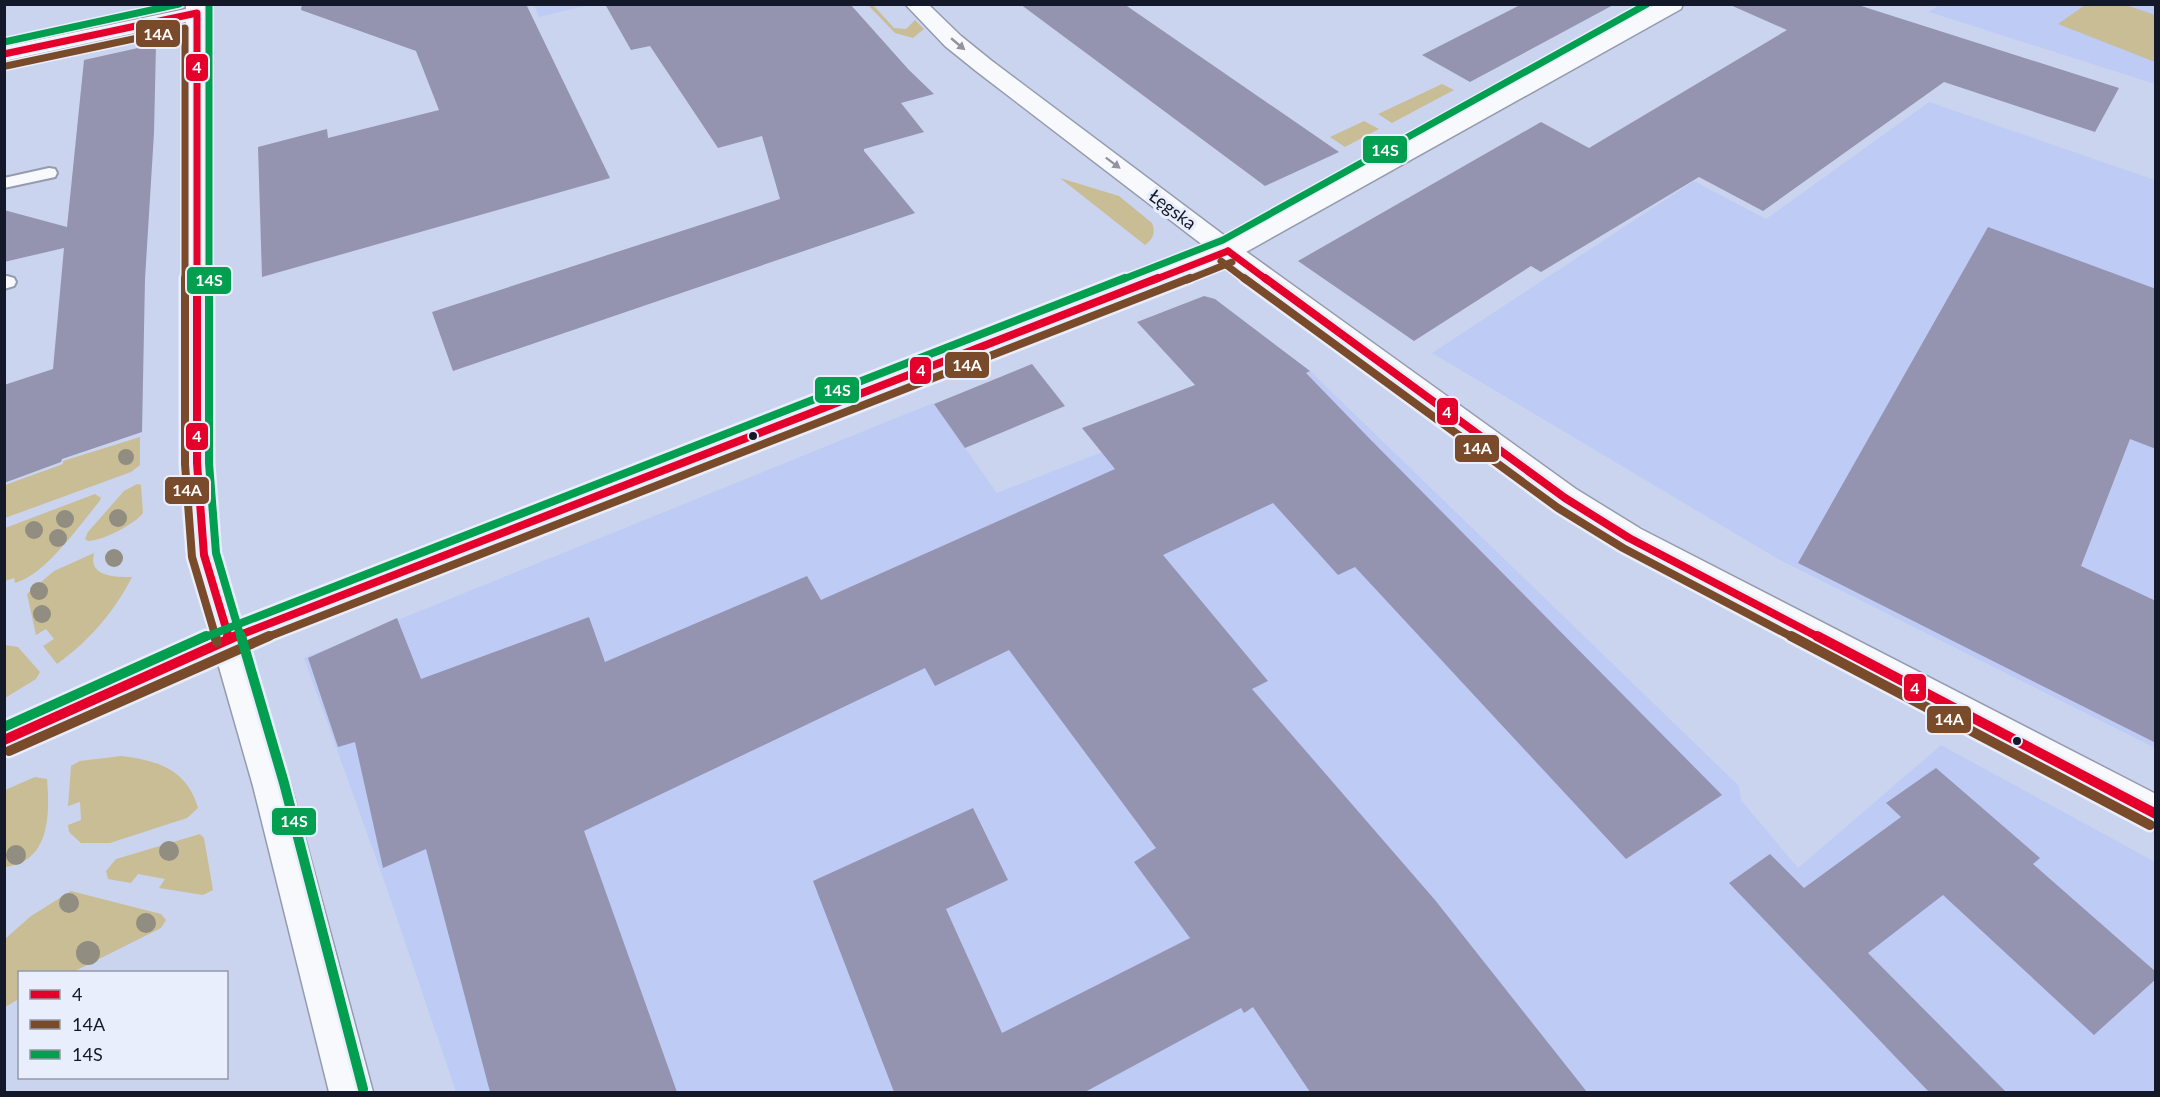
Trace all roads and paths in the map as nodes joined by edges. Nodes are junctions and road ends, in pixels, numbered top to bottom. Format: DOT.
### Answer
graph roads {
  1 [pos="915,4"];
  2 [pos="1673,4"];
  3 [pos="197,9"];
  4 [pos="4,54"];
  5 [pos="49,173"];
  6 [pos="4,183"];
  7 [pos="1228,250"];
  8 [pos="229,639"];
  9 [pos="4,740"];
  10 [pos="2156,814"];
  11 [pos="351,1092"];
  1 -- 7 [label="street, Łęgska, one-way"];
  2 -- 7 [label="street"];
  3 -- 4 [label="street"];
  3 -- 8 [label="street"];
  5 -- 6 [label="lane"];
  7 -- 8 [label="street"];
  7 -- 10 [label="street, Łęgska"];
  8 -- 9 [label="street"];
  8 -- 11 [label="street"];
}
